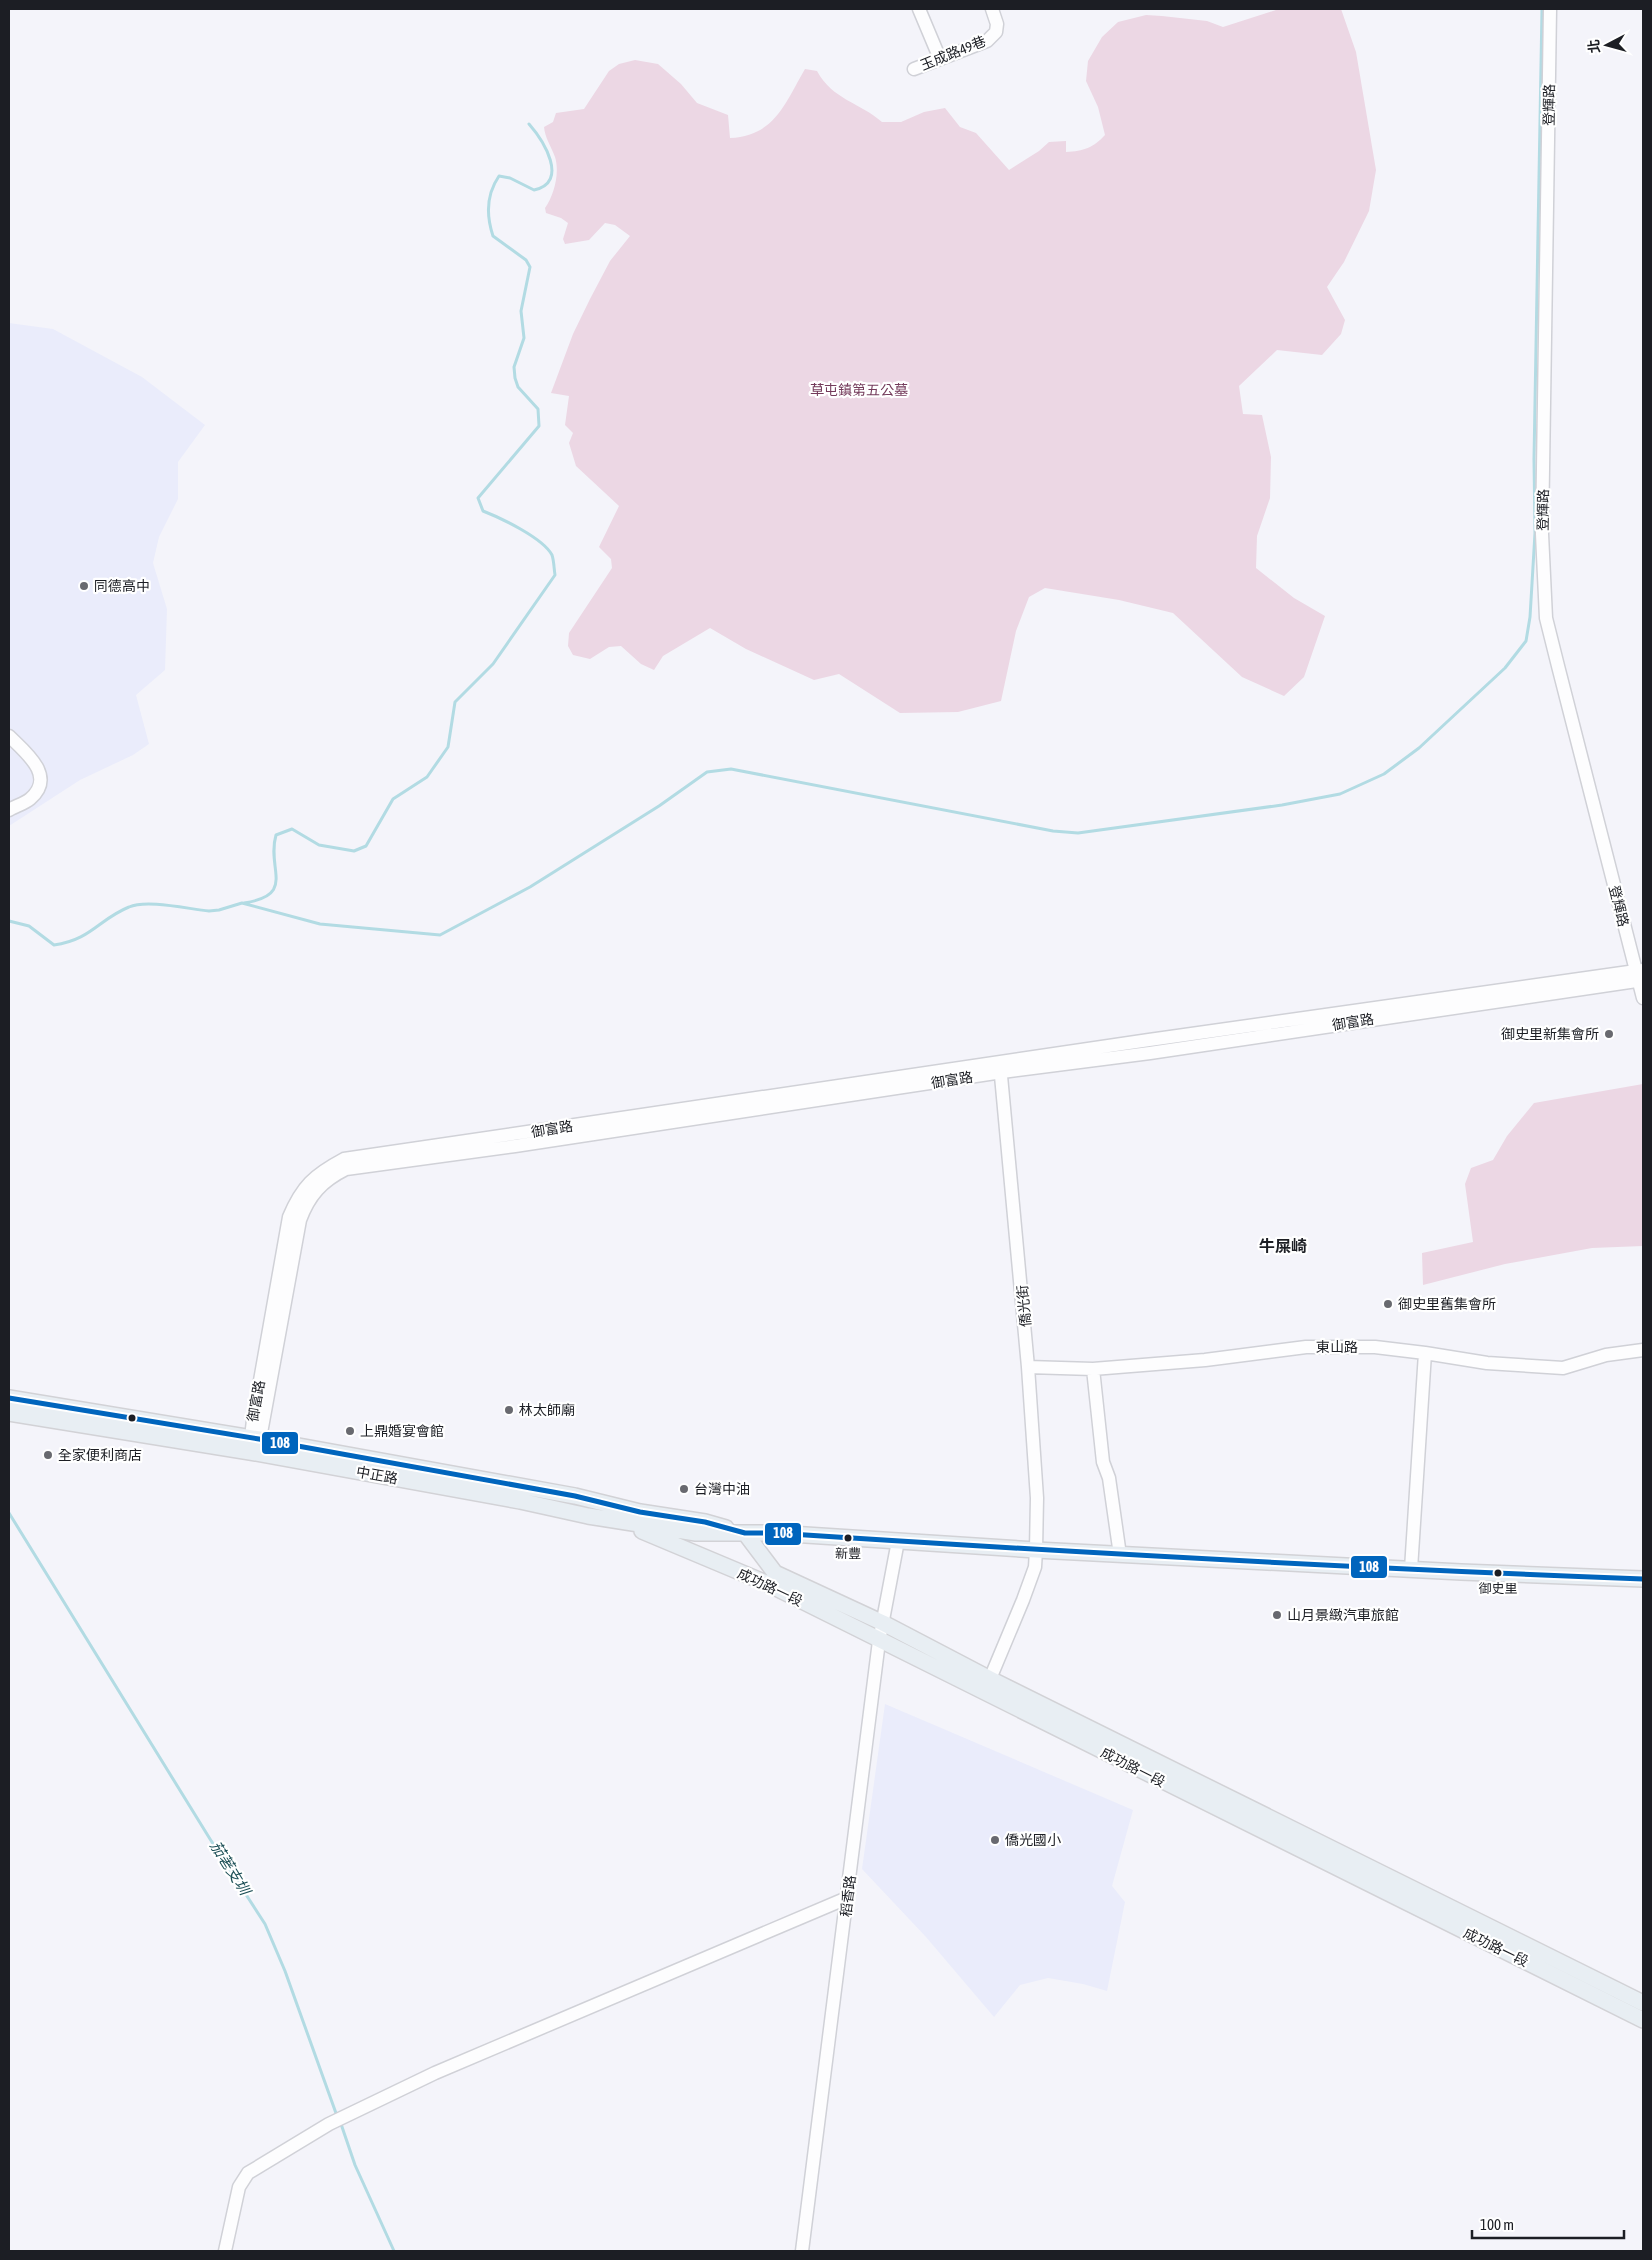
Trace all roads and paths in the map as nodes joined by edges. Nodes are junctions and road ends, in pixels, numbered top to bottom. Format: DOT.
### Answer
graph roads {
  1 [pos="919,9"];
  2 [pos="992,9"];
  3 [pos="1550,9"];
  4 [pos="940,59"];
  5 [pos="914,69"];
  6 [pos="9,736"];
  7 [pos="9,810"];
  8 [pos="1640,975"];
  9 [pos="1643,998"];
  10 [pos="1000,1068"];
  11 [pos="1643,1350"];
  12 [pos="1425,1353"];
  13 [pos="1028,1367"];
  14 [pos="1092,1369"];
  15 [pos="9,1398"];
  16 [pos="9,1413"];
  17 [pos="253,1443"];
  18 [pos="619,1522"];
  19 [pos="745,1533"];
  20 [pos="898,1541"];
  21 [pos="1036,1550"];
  22 [pos="1120,1555"];
  23 [pos="1411,1569"];
  24 [pos="1643,1579"];
  25 [pos="883,1624"];
  26 [pos="880,1641"];
  27 [pos="987,1686"];
  28 [pos="847,1898"];
  29 [pos="1643,2003"];
  30 [pos="1643,2020"];
  31 [pos="225,2251"];
  32 [pos="802,2251"];
  1 -- 4 [label="street"];
  2 -- 4 [label="street, 玉成路49巷"];
  3 -- 8 [label="street, 登輝路"];
  4 -- 5 [label="street, 玉成路49巷"];
  6 -- 7 [label="street"];
  8 -- 9 [label="street, 登輝路"];
  8 -- 10 [label="street, 御富路"];
  10 -- 13 [label="street, 僑光街"];
  10 -- 17 [label="street, 御富路"];
  11 -- 12 [label="street, 東山路"];
  12 -- 14 [label="street, 東山路"];
  12 -- 23 [label="street"];
  13 -- 14 [label="street, 東山路"];
  13 -- 21 [label="street, 僑光街"];
  14 -- 22 [label="street"];
  15 -- 17 [label="main road, 中正路"];
  16 -- 17 [label="main road, 中正路"];
  17 -- 18 [label="main road, 中正路"];
  17 -- 19 [label="main road, 中正路"];
  18 -- 19 [label="main road, 中正路"];
  18 -- 26 [label="main road, 成功路一段"];
  19 -- 20 [label="main road, 中正路"];
  19 -- 25 [label="main road, 成功路一段"];
  20 -- 21 [label="main road, 中正路"];
  20 -- 25 [label="street, 稻香路"];
  21 -- 22 [label="main road, 中正路"];
  21 -- 27 [label="street, 僑光街"];
  22 -- 23 [label="main road, 中正路"];
  23 -- 24 [label="main road, 中正路"];
  25 -- 26 [label="street, 稻香路"];
  25 -- 27 [label="main road, 成功路一段"];
  26 -- 27 [label="main road, 成功路一段"];
  26 -- 28 [label="street, 稻香路"];
  27 -- 29 [label="main road, 成功路一段"];
  27 -- 30 [label="main road, 成功路一段"];
  28 -- 31 [label="street"];
  28 -- 32 [label="street, 稻香路"];
}
